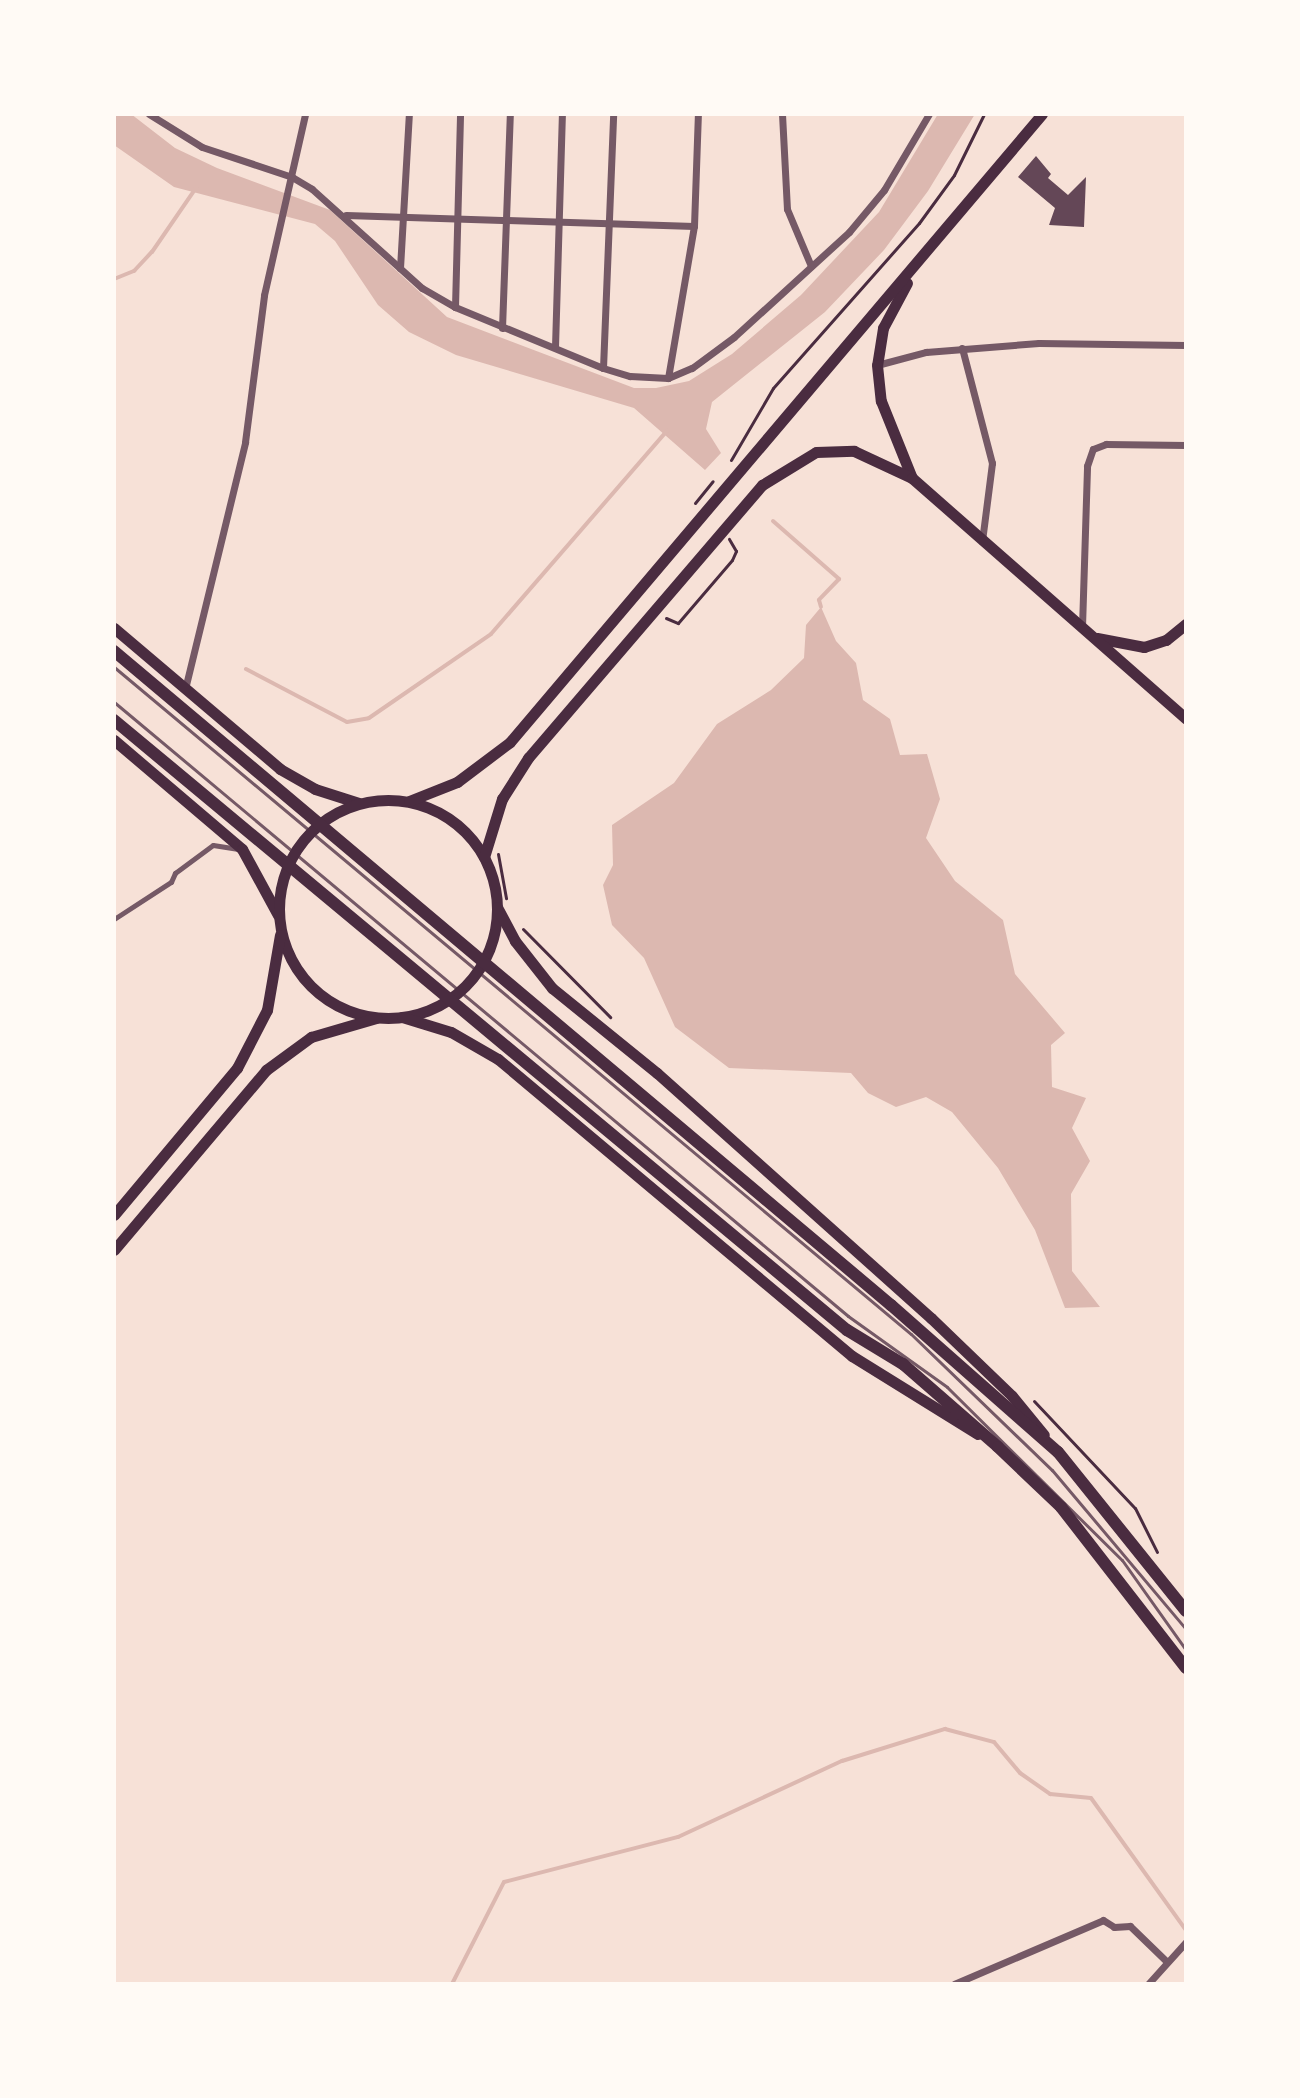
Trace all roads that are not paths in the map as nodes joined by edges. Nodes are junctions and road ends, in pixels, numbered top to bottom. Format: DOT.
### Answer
graph roads {
  1 [pos="149,114"];
  2 [pos="305,114"];
  3 [pos="409,114"];
  4 [pos="460,114"];
  5 [pos="510,114"];
  6 [pos="562,114"];
  7 [pos="613,114"];
  8 [pos="698,114"];
  9 [pos="782,114"];
  10 [pos="929,114"];
  11 [pos="1042,114"];
  12 [pos="292,177"];
  13 [pos="346,215"];
  14 [pos="403,215"];
  15 [pos="457,217"];
  16 [pos="506,219"];
  17 [pos="559,221"];
  18 [pos="610,223"];
  19 [pos="694,226"];
  20 [pos="926,252"];
  21 [pos="811,266"];
  22 [pos="399,268"];
  23 [pos="455,307"];
  24 [pos="502,328"];
  25 [pos="1186,345"];
  26 [pos="555,347"];
  27 [pos="962,348"];
  28 [pos="877,365"];
  29 [pos="603,368"];
  30 [pos="668,378"];
  31 [pos="1186,445"];
  32 [pos="912,478"];
  33 [pos="982,543"];
  34 [pos="1186,624"];
  35 [pos="1082,627"];
  36 [pos="114,628"];
  37 [pos="1093,636"];
  38 [pos="114,651"];
  39 [pos="114,667"];
  40 [pos="185,689"];
  41 [pos="114,702"];
  42 [pos="1186,719"];
  43 [pos="114,720"];
  44 [pos="114,740"];
  45 [pos="409,801"];
  46 [pos="359,803"];
  47 [pos="242,849"];
  48 [pos="484,857"];
  49 [pos="497,907"];
  50 [pos="114,919"];
  51 [pos="280,924"];
  52 [pos="402,1017"];
  53 [pos="377,1018"];
  54 [pos="114,1215"];
  55 [pos="114,1250"];
  56 [pos="892,1311"];
  57 [pos="998,1447"];
  58 [pos="1058,1452"];
  59 [pos="1186,1611"];
  60 [pos="1186,1629"];
  61 [pos="1186,1650"];
  62 [pos="1186,1668"];
  63 [pos="1186,1942"];
  64 [pos="1166,1961"];
  65 [pos="954,1984"];
  66 [pos="1148,1984"];
  1 -- 12 [label="street"];
  2 -- 12 [label="street"];
  3 -- 14 [label="street"];
  4 -- 15 [label="street"];
  5 -- 16 [label="street"];
  6 -- 17 [label="street"];
  7 -- 18 [label="street"];
  8 -- 19 [label="street"];
  9 -- 21 [label="street"];
  10 -- 21 [label="street"];
  11 -- 20 [label="main road"];
  12 -- 13 [label="street"];
  12 -- 40 [label="street"];
  13 -- 14 [label="street"];
  13 -- 22 [label="street"];
  14 -- 15 [label="street"];
  14 -- 22 [label="street"];
  15 -- 16 [label="street"];
  15 -- 23 [label="street"];
  16 -- 17 [label="street"];
  16 -- 24 [label="street"];
  17 -- 18 [label="street"];
  17 -- 26 [label="street"];
  18 -- 19 [label="street"];
  18 -- 29 [label="street"];
  19 -- 30 [label="street"];
  20 -- 28 [label="main road"];
  20 -- 45 [label="main road"];
  21 -- 30 [label="street"];
  22 -- 23 [label="street"];
  23 -- 24 [label="street"];
  24 -- 26 [label="street"];
  25 -- 27 [label="street"];
  26 -- 29 [label="street"];
  27 -- 28 [label="street"];
  27 -- 33 [label="street"];
  28 -- 32 [label="main road"];
  29 -- 30 [label="street"];
  31 -- 35 [label="street"];
  32 -- 33 [label="main road"];
  32 -- 48 [label="main road"];
  33 -- 35 [label="main road"];
  34 -- 37 [label="main road"];
  35 -- 37 [label="main road"];
  36 -- 40 [label="main road"];
  37 -- 42 [label="main road"];
  38 -- 56 [label="highway"];
  39 -- 56 [label="lane"];
  40 -- 46 [label="main road"];
  41 -- 61 [label="lane"];
  43 -- 57 [label="highway"];
  44 -- 47 [label="main road"];
  45 -- 46 [label="main road"];
  45 -- 48 [label="main road"];
  46 -- 51 [label="main road"];
  47 -- 50 [label="street"];
  47 -- 51 [label="main road"];
  48 -- 49 [label="main road"];
  49 -- 52 [label="main road"];
  49 -- 58 [label="main road"];
  51 -- 53 [label="main road"];
  51 -- 54 [label="main road"];
  52 -- 53 [label="main road"];
  52 -- 57 [label="main road"];
  53 -- 55 [label="main road"];
  56 -- 58 [label="highway"];
  56 -- 60 [label="lane"];
  57 -- 62 [label="highway"];
  58 -- 59 [label="highway"];
  63 -- 64 [label="street"];
  64 -- 65 [label="street"];
  64 -- 66 [label="street"];
}
